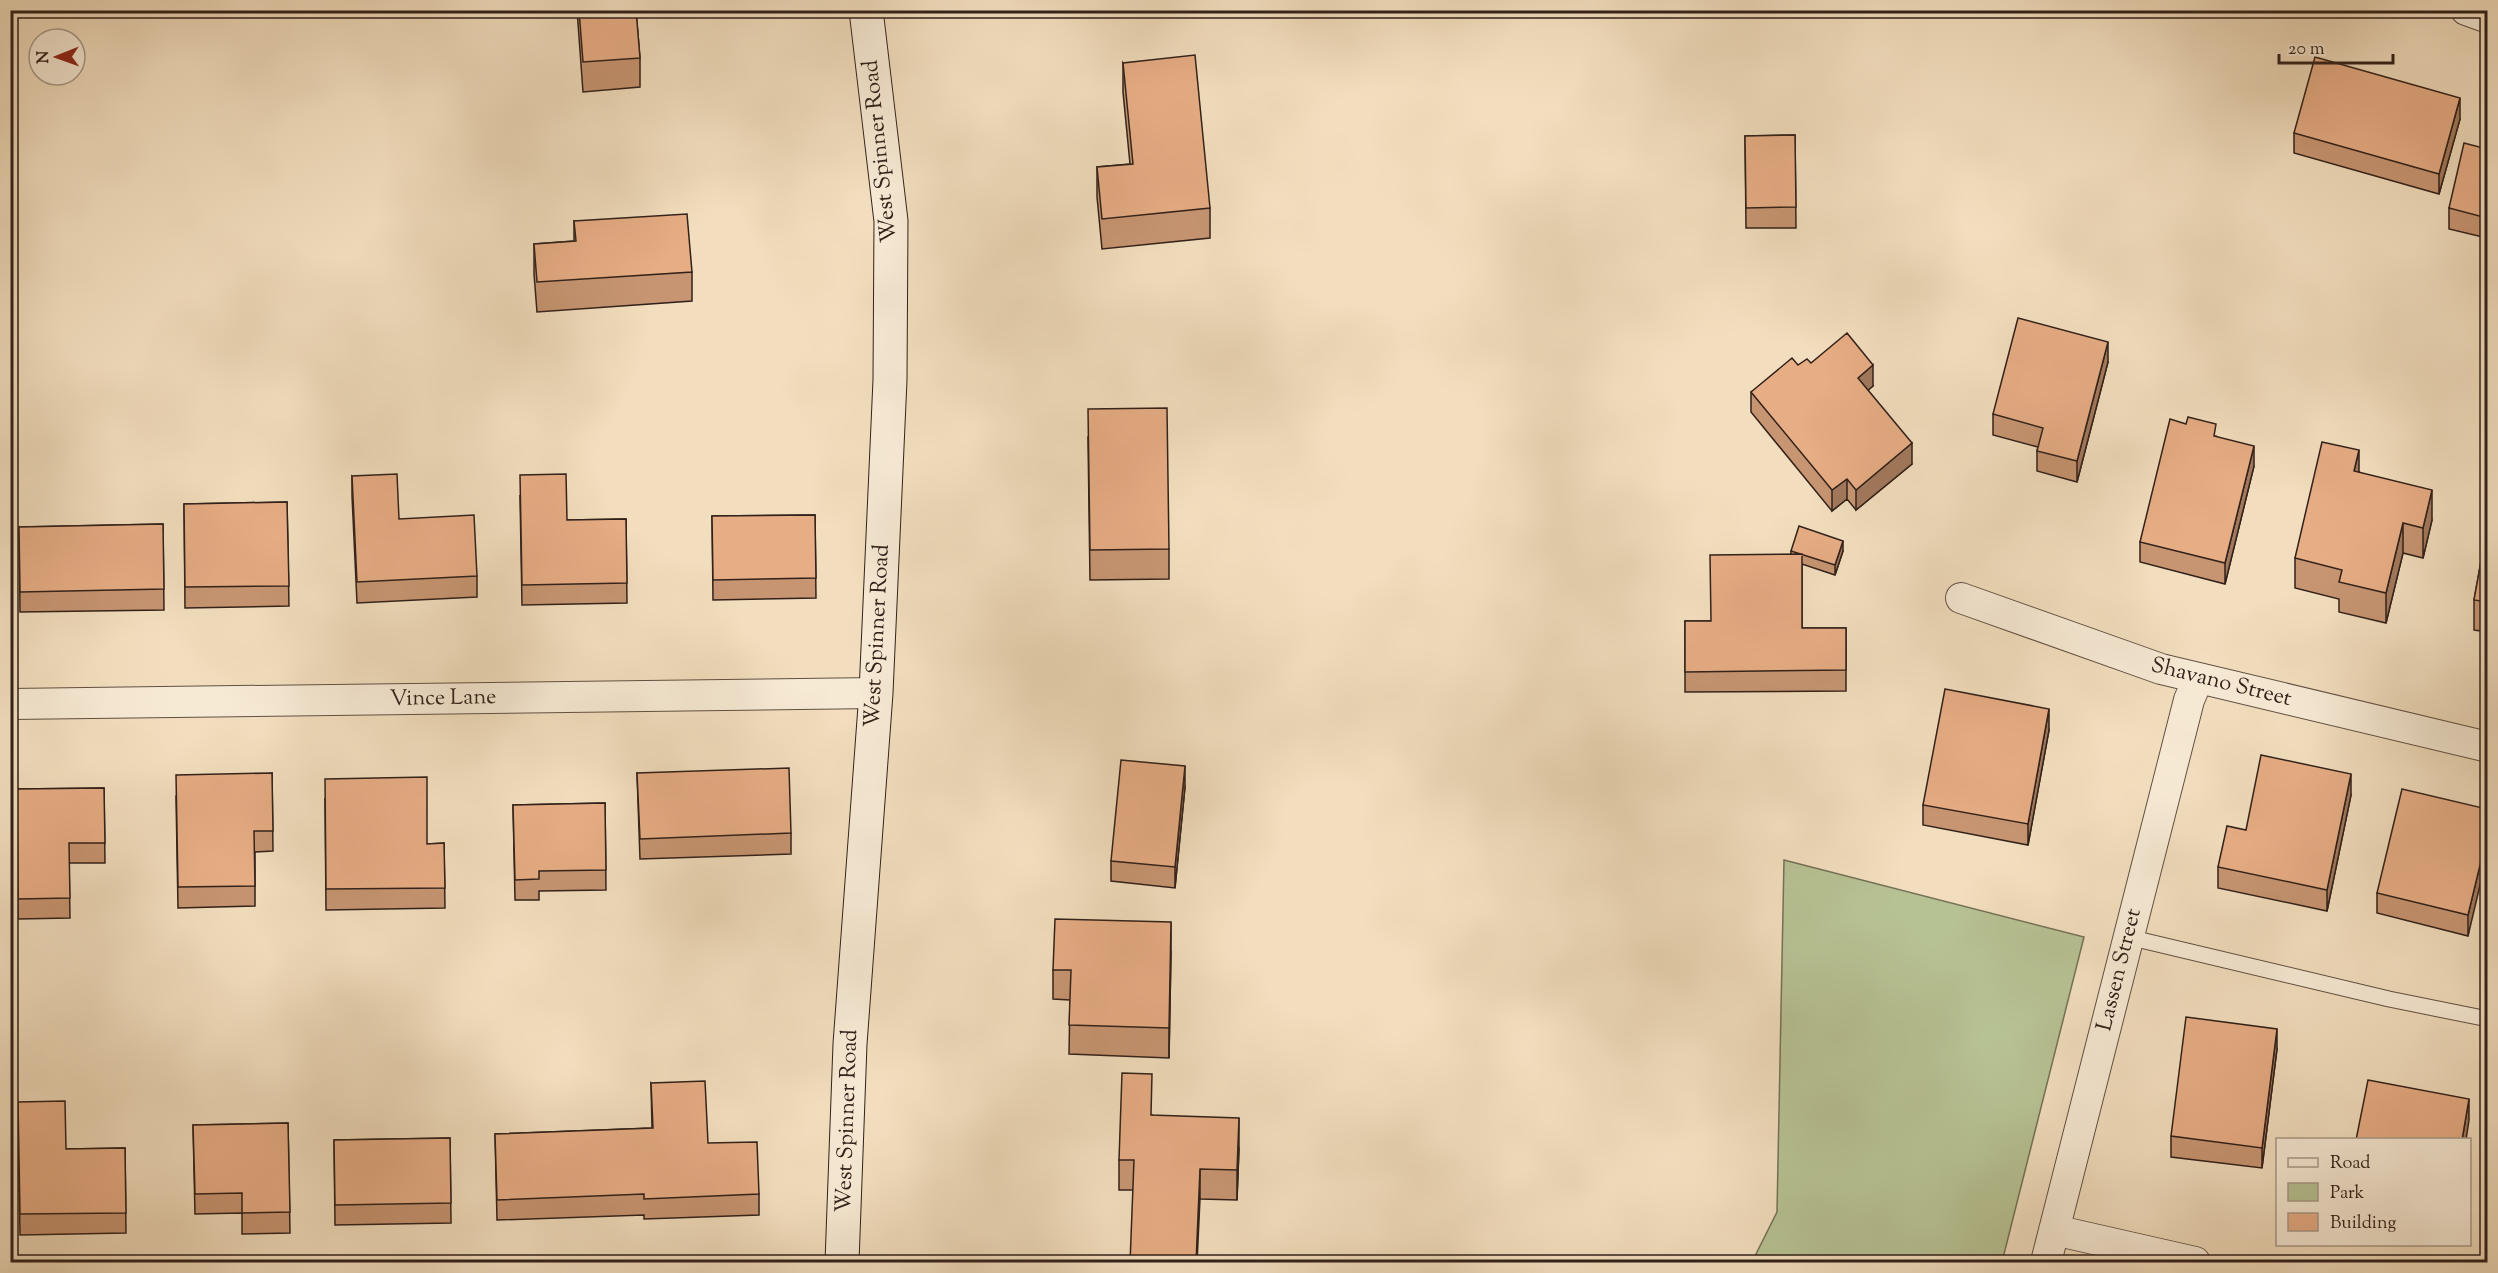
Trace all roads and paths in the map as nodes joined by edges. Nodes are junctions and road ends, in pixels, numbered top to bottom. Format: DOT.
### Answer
graph roads {
  1 [pos="866,10"];
  2 [pos="2466,10"];
  3 [pos="2487,18"];
  4 [pos="1961,598"];
  5 [pos="2198,679"];
  6 [pos="876,693"];
  7 [pos="10,704"];
  8 [pos="2487,747"];
  9 [pos="2128,937"];
  10 [pos="2487,1019"];
  11 [pos="2054,1230"];
  12 [pos="842,1263"];
  13 [pos="2046,1263"];
  14 [pos="2195,1263"];
  1 -- 6 [label="street, West Spinner Road"];
  2 -- 3 [label="street"];
  4 -- 5 [label="street, Shavano Street"];
  5 -- 8 [label="street, Shavano Street"];
  5 -- 9 [label="street, Lassen Street"];
  6 -- 7 [label="street, Vince Lane"];
  6 -- 12 [label="street, West Spinner Road"];
  9 -- 10 [label="lane"];
  9 -- 11 [label="street, Lassen Street"];
  11 -- 13 [label="street, Lassen Street"];
  11 -- 14 [label="street"];
}
